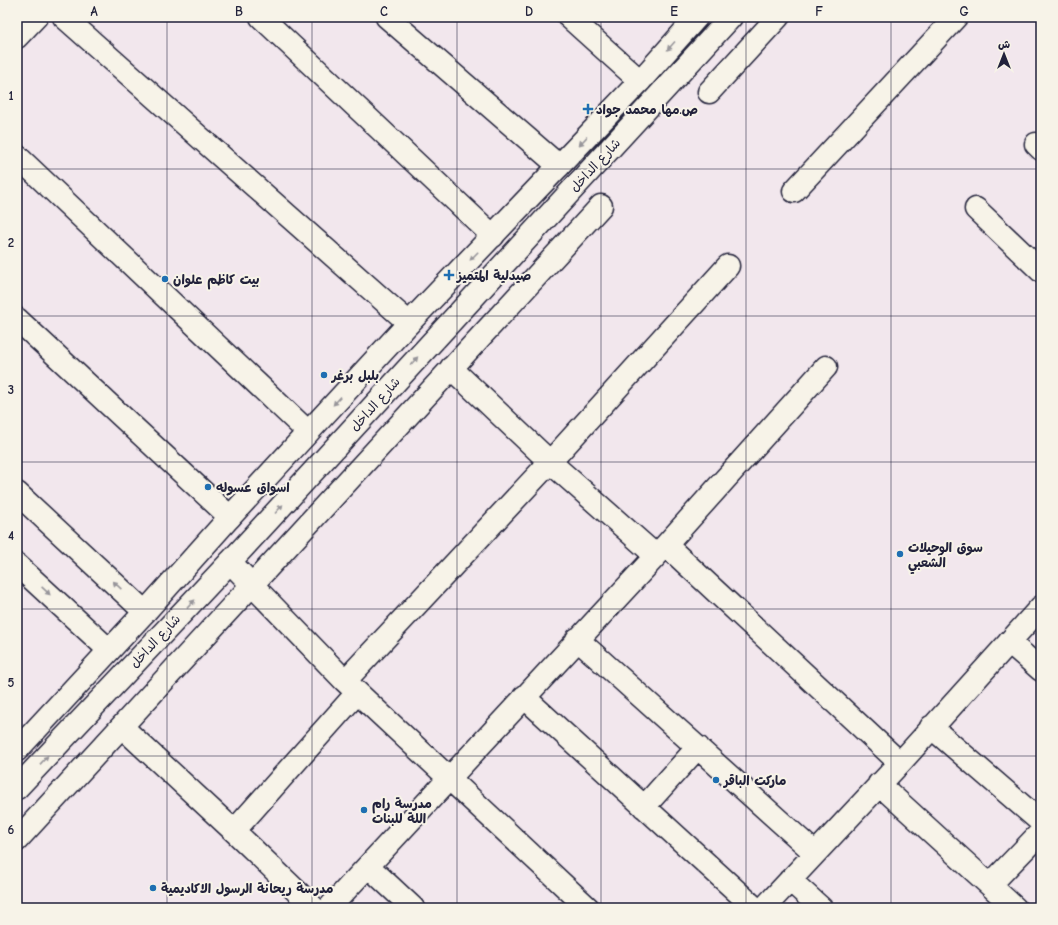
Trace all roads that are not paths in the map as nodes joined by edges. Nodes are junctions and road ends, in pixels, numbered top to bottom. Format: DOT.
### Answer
graph roads {
  1 [pos="36,17"];
  2 [pos="64,17"];
  3 [pos="261,17"];
  4 [pos="387,17"];
  5 [pos="569,17"];
  6 [pos="697,17"];
  7 [pos="731,17"];
  8 [pos="778,17"];
  9 [pos="956,17"];
  10 [pos="17,38"];
  11 [pos="640,81"];
  12 [pos="709,92"];
  13 [pos="17,156"];
  14 [pos="559,166"];
  15 [pos="794,191"];
  16 [pos="601,206"];
  17 [pos="976,209"];
  18 [pos="493,236"];
  19 [pos="728,266"];
  20 [pos="1041,271"];
  21 [pos="17,319"];
  22 [pos="409,323"];
  23 [pos="826,367"];
  24 [pos="451,368"];
  25 [pos="308,432"];
  26 [pos="550,462"];
  27 [pos="17,492"];
  28 [pos="230,517"];
  29 [pos="660,550"];
  30 [pos="230,562"];
  31 [pos="17,565"];
  32 [pos="252,585"];
  33 [pos="1041,607"];
  34 [pos="145,612"];
  35 [pos="577,639"];
  36 [pos="1009,642"];
  37 [pos="109,650"];
  38 [pos="1041,670"];
  39 [pos="351,687"];
  40 [pos="524,697"];
  41 [pos="122,727"];
  42 [pos="931,727"];
  43 [pos="698,747"];
  44 [pos="17,750"];
  45 [pos="900,763"];
  46 [pos="449,778"];
  47 [pos="879,784"];
  48 [pos="17,788"];
  49 [pos="644,806"];
  50 [pos="1041,822"];
  51 [pos="234,830"];
  52 [pos="1041,832"];
  53 [pos="17,840"];
  54 [pos="816,853"];
  55 [pos="368,866"];
  56 [pos="790,880"];
  57 [pos="990,885"];
  58 [pos="314,908"];
  59 [pos="329,908"];
  60 [pos="413,908"];
  61 [pos="588,908"];
  62 [pos="756,908"];
  63 [pos="764,908"];
  64 [pos="821,908"];
  65 [pos="1015,908"];
  1 -- 10 [label="street"];
  2 -- 22 [label="street"];
  3 -- 18 [label="street"];
  4 -- 14 [label="street"];
  5 -- 11 [label="street"];
  6 -- 11 [label="street, شارع الداخل, one-way"];
  30 -- 7 [label="street, شارع الداخل, one-way"];
  8 -- 12 [label="street"];
  9 -- 15 [label="street"];
  11 -- 14 [label="street, شارع الداخل, one-way"];
  13 -- 25 [label="street"];
  14 -- 18 [label="street, شارع الداخل"];
  16 -- 24 [label="street"];
  17 -- 20 [label="street"];
  18 -- 22 [label="street, شارع الداخل, one-way"];
  19 -- 26 [label="street"];
  21 -- 28 [label="street"];
  22 -- 25 [label="street, شارع الداخل, one-way"];
  23 -- 29 [label="street"];
  24 -- 26 [label="street"];
  24 -- 32 [label="street"];
  25 -- 28 [label="street, شارع الداخل"];
  26 -- 29 [label="street"];
  26 -- 39 [label="street"];
  34 -- 27 [label="street, one-way"];
  28 -- 34 [label="street, شارع الداخل"];
  29 -- 35 [label="street"];
  29 -- 45 [label="street"];
  30 -- 32 [label="street"];
  48 -- 30 [label="street, شارع الداخل, one-way"];
  31 -- 37 [label="street, one-way"];
  32 -- 39 [label="street"];
  32 -- 41 [label="street"];
  33 -- 36 [label="street"];
  34 -- 37 [label="street, شارع الداخل"];
  35 -- 40 [label="street"];
  35 -- 43 [label="street"];
  36 -- 38 [label="street"];
  36 -- 42 [label="street"];
  37 -- 44 [label="street, شارع الداخل"];
  39 -- 46 [label="street"];
  39 -- 51 [label="street"];
  40 -- 46 [label="street"];
  40 -- 49 [label="street"];
  41 -- 51 [label="street"];
  41 -- 53 [label="street"];
  42 -- 45 [label="street"];
  42 -- 50 [label="street"];
  43 -- 49 [label="street"];
  43 -- 54 [label="street"];
  45 -- 47 [label="street"];
  46 -- 55 [label="street"];
  46 -- 61 [label="street"];
  47 -- 54 [label="street"];
  47 -- 57 [label="street"];
  49 -- 62 [label="street"];
  51 -- 58 [label="street"];
  52 -- 57 [label="street"];
  54 -- 56 [label="street"];
  55 -- 59 [label="street"];
  55 -- 60 [label="street"];
  56 -- 63 [label="street"];
  56 -- 64 [label="street"];
  57 -- 65 [label="street"];
}
